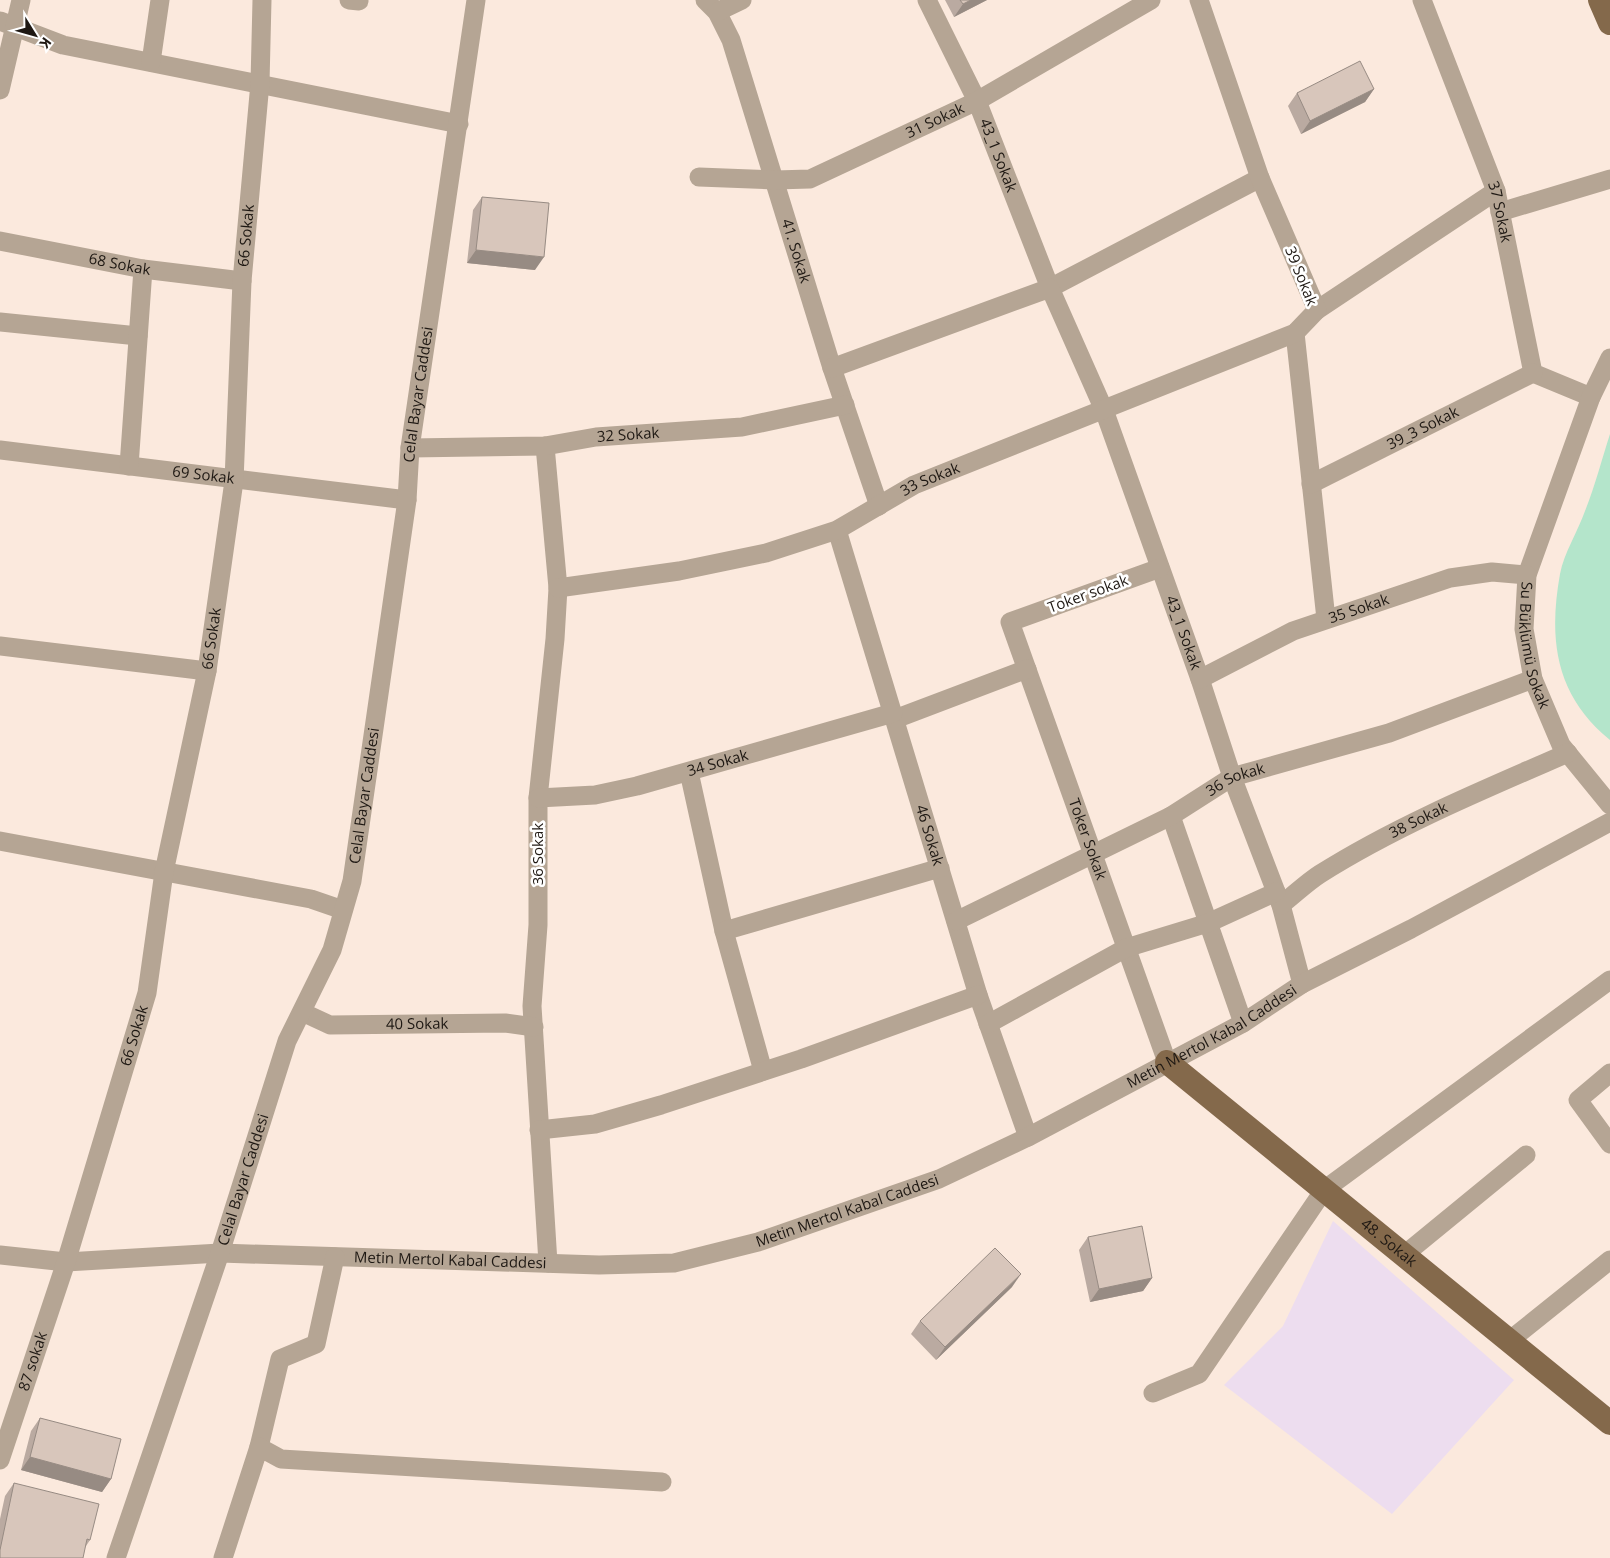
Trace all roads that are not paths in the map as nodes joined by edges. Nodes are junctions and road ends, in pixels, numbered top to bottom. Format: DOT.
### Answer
graph roads {
  1 [pos="21,0"];
  2 [pos="160,0"];
  3 [pos="262,0"];
  4 [pos="476,0"];
  5 [pos="742,0"];
  6 [pos="927,0"];
  7 [pos="1151,0"];
  8 [pos="1199,0"];
  9 [pos="1422,0"];
  10 [pos="1600,0"];
  11 [pos="711,6"];
  12 [pos="1610,23"];
  13 [pos="8,24"];
  14 [pos="152,62"];
  15 [pos="260,83"];
  16 [pos="0,90"];
  17 [pos="977,101"];
  18 [pos="459,124"];
  19 [pos="699,177"];
  20 [pos="1260,178"];
  21 [pos="1610,179"];
  22 [pos="775,180"];
  23 [pos="1496,191"];
  24 [pos="1500,212"];
  25 [pos="0,241"];
  26 [pos="142,269"];
  27 [pos="242,282"];
  28 [pos="1050,288"];
  29 [pos="1317,310"];
  30 [pos="0,322"];
  31 [pos="1296,333"];
  32 [pos="138,336"];
  33 [pos="1610,358"];
  34 [pos="832,368"];
  35 [pos="1533,373"];
  36 [pos="1591,397"];
  37 [pos="845,405"];
  38 [pos="1104,410"];
  39 [pos="545,446"];
  40 [pos="410,448"];
  41 [pos="0,450"];
  42 [pos="129,466"];
  43 [pos="234,481"];
  44 [pos="1311,484"];
  45 [pos="407,500"];
  46 [pos="879,506"];
  47 [pos="837,530"];
  48 [pos="1160,568"];
  49 [pos="1527,575"];
  50 [pos="558,588"];
  51 [pos="1016,619"];
  52 [pos="1326,619"];
  53 [pos="0,646"];
  54 [pos="1027,669"];
  55 [pos="207,670"];
  56 [pos="1200,679"];
  57 [pos="1532,680"];
  58 [pos="894,716"];
  59 [pos="1568,753"];
  60 [pos="689,772"];
  61 [pos="1232,777"];
  62 [pos="538,798"];
  63 [pos="1610,805"];
  64 [pos="1171,816"];
  65 [pos="1610,822"];
  66 [pos="0,841"];
  67 [pos="1093,854"];
  68 [pos="940,868"];
  69 [pos="164,872"];
  70 [pos="1279,899"];
  71 [pos="343,910"];
  72 [pos="956,921"];
  73 [pos="1208,923"];
  74 [pos="724,931"];
  75 [pos="1126,948"];
  76 [pos="1610,980"];
  77 [pos="1302,984"];
  78 [pos="978,995"];
  79 [pos="302,1012"];
  80 [pos="1243,1023"];
  81 [pos="988,1024"];
  82 [pos="534,1027"];
  83 [pos="1167,1062"];
  84 [pos="763,1071"];
  85 [pos="1610,1073"];
  86 [pos="539,1130"];
  87 [pos="1028,1137"];
  88 [pos="1610,1144"];
  89 [pos="1526,1155"];
  90 [pos="1324,1190"];
  91 [pos="220,1254"];
  92 [pos="0,1255"];
  93 [pos="1404,1255"];
  94 [pos="335,1257"];
  95 [pos="1610,1260"];
  96 [pos="66,1262"];
  97 [pos="548,1263"];
  98 [pos="1509,1341"];
  99 [pos="1153,1393"];
  100 [pos="1610,1423"];
  101 [pos="258,1447"];
  102 [pos="0,1460"];
  103 [pos="662,1482"];
  104 [pos="116,1558"];
  105 [pos="223,1558"];
  1 -- 13 [label="street"];
  2 -- 14 [label="street"];
  3 -- 15 [label="street, 66 Sokak"];
  4 -- 18 [label="street, Celal Bayar Caddesi"];
  5 -- 11 [label="street"];
  6 -- 17 [label="street, 43_1 Sokak"];
  7 -- 17 [label="street, 31 Sokak"];
  8 -- 20 [label="street, 39 Sokak"];
  9 -- 23 [label="street, 37 Sokak"];
  10 -- 12 [label="main road"];
  11 -- 22 [label="street, 41. Sokak"];
  13 -- 14 [label="street"];
  13 -- 16 [label="street"];
  14 -- 15 [label="street"];
  15 -- 18 [label="street"];
  15 -- 27 [label="street, 66 Sokak"];
  17 -- 22 [label="street, 31 Sokak"];
  17 -- 28 [label="street, 43_1 Sokak"];
  18 -- 40 [label="street, Celal Bayar Caddesi"];
  19 -- 22 [label="street, 31 Sokak"];
  20 -- 28 [label="street"];
  20 -- 29 [label="street, 39 Sokak"];
  21 -- 24 [label="street"];
  22 -- 34 [label="street, 41. Sokak"];
  23 -- 24 [label="street, 37 Sokak"];
  23 -- 29 [label="street"];
  24 -- 35 [label="street, 37 Sokak"];
  25 -- 26 [label="street, 68 Sokak"];
  26 -- 27 [label="street, 68 Sokak"];
  26 -- 32 [label="street"];
  27 -- 43 [label="street, 66 Sokak"];
  28 -- 34 [label="street"];
  28 -- 38 [label="street, 43_1 Sokak"];
  29 -- 31 [label="street, 39 Sokak"];
  30 -- 32 [label="street"];
  31 -- 38 [label="street, 33 Sokak"];
  31 -- 44 [label="street"];
  32 -- 42 [label="street"];
  33 -- 36 [label="street, Su Büklümü Sokak"];
  34 -- 37 [label="street, 41. Sokak"];
  35 -- 36 [label="street"];
  35 -- 44 [label="street, 39_3 Sokak"];
  36 -- 49 [label="street, Su Büklümü Sokak"];
  37 -- 39 [label="street, 32 Sokak"];
  37 -- 46 [label="street, 41. Sokak"];
  38 -- 46 [label="street, 33 Sokak"];
  38 -- 48 [label="street, 43_1 Sokak"];
  39 -- 40 [label="street, 32 Sokak"];
  39 -- 50 [label="street, 36 Sokak"];
  40 -- 45 [label="street, Celal Bayar Caddesi"];
  41 -- 42 [label="street, 69 Sokak"];
  42 -- 43 [label="street, 69 Sokak"];
  43 -- 45 [label="street, 69 Sokak"];
  43 -- 55 [label="street, 66 Sokak"];
  44 -- 52 [label="street"];
  45 -- 71 [label="street, Celal Bayar Caddesi"];
  46 -- 47 [label="street, 33 Sokak"];
  47 -- 50 [label="street, 33 Sokak"];
  47 -- 58 [label="street, 46 Sokak"];
  48 -- 51 [label="street, Toker sokak"];
  48 -- 56 [label="street, 43_1 Sokak"];
  49 -- 52 [label="street, 35 Sokak"];
  49 -- 57 [label="street, Su Büklümü Sokak"];
  50 -- 62 [label="street, 36 Sokak"];
  51 -- 54 [label="street, Toker Sokak"];
  52 -- 56 [label="street, 35 Sokak"];
  53 -- 55 [label="street"];
  54 -- 58 [label="street, 34 Sokak"];
  54 -- 67 [label="street, Toker Sokak"];
  55 -- 69 [label="street, 66 Sokak"];
  56 -- 61 [label="street, 43_1 Sokak"];
  57 -- 59 [label="street, Su Büklümü Sokak"];
  57 -- 61 [label="street, 36 Sokak"];
  58 -- 60 [label="street, 34 Sokak"];
  58 -- 68 [label="street, 46 Sokak"];
  59 -- 63 [label="street, Su Büklümü Sokak"];
  59 -- 70 [label="street, 38 Sokak"];
  60 -- 62 [label="street, 34 Sokak"];
  60 -- 74 [label="street"];
  61 -- 64 [label="street, 36 Sokak"];
  61 -- 70 [label="street, 43_1 Sokak"];
  62 -- 82 [label="street, 36 Sokak"];
  64 -- 67 [label="street, 36 Sokak"];
  64 -- 73 [label="street"];
  65 -- 77 [label="street, Metin Mertol Kabal Caddesi"];
  66 -- 69 [label="street"];
  67 -- 72 [label="street, 36 Sokak"];
  67 -- 75 [label="street, Toker Sokak"];
  68 -- 72 [label="street, 46 Sokak"];
  68 -- 74 [label="street"];
  69 -- 71 [label="street"];
  69 -- 96 [label="street, 66 Sokak"];
  70 -- 73 [label="street, 38 Sokak"];
  70 -- 77 [label="street, 43_1 Sokak"];
  71 -- 79 [label="street, Celal Bayar Caddesi"];
  72 -- 78 [label="street, 46 Sokak"];
  73 -- 75 [label="street, 38 Sokak"];
  73 -- 80 [label="street"];
  74 -- 84 [label="street"];
  75 -- 81 [label="street, 38 Sokak"];
  75 -- 83 [label="street, Toker Sokak"];
  76 -- 90 [label="street"];
  77 -- 80 [label="street, Metin Mertol Kabal Caddesi"];
  78 -- 81 [label="street, 46 Sokak"];
  78 -- 84 [label="street"];
  79 -- 82 [label="street, 40 Sokak"];
  79 -- 91 [label="street, Celal Bayar Caddesi"];
  80 -- 83 [label="street, Metin Mertol Kabal Caddesi"];
  81 -- 87 [label="street, 46 Sokak"];
  82 -- 86 [label="street, 36 Sokak"];
  83 -- 87 [label="street, Metin Mertol Kabal Caddesi"];
  83 -- 90 [label="main road, 48. Sokak"];
  84 -- 86 [label="street"];
  85 -- 88 [label="street"];
  86 -- 97 [label="street, 36 Sokak"];
  87 -- 97 [label="street, Metin Mertol Kabal Caddesi"];
  89 -- 93 [label="street"];
  90 -- 93 [label="main road, 48. Sokak"];
  90 -- 99 [label="street"];
  91 -- 94 [label="street, Metin Mertol Kabal Caddesi"];
  91 -- 96 [label="street, Metin Mertol Kabal Caddesi"];
  91 -- 104 [label="street, Celal Bayar Caddesi"];
  92 -- 96 [label="street, Metin Mertol Kabal Caddesi"];
  93 -- 98 [label="main road, 48. Sokak"];
  94 -- 97 [label="street, Metin Mertol Kabal Caddesi"];
  94 -- 101 [label="street"];
  95 -- 98 [label="street"];
  96 -- 102 [label="street, 87 sokak"];
  98 -- 100 [label="main road, 48. Sokak"];
  101 -- 103 [label="street"];
  101 -- 105 [label="street"];
}
